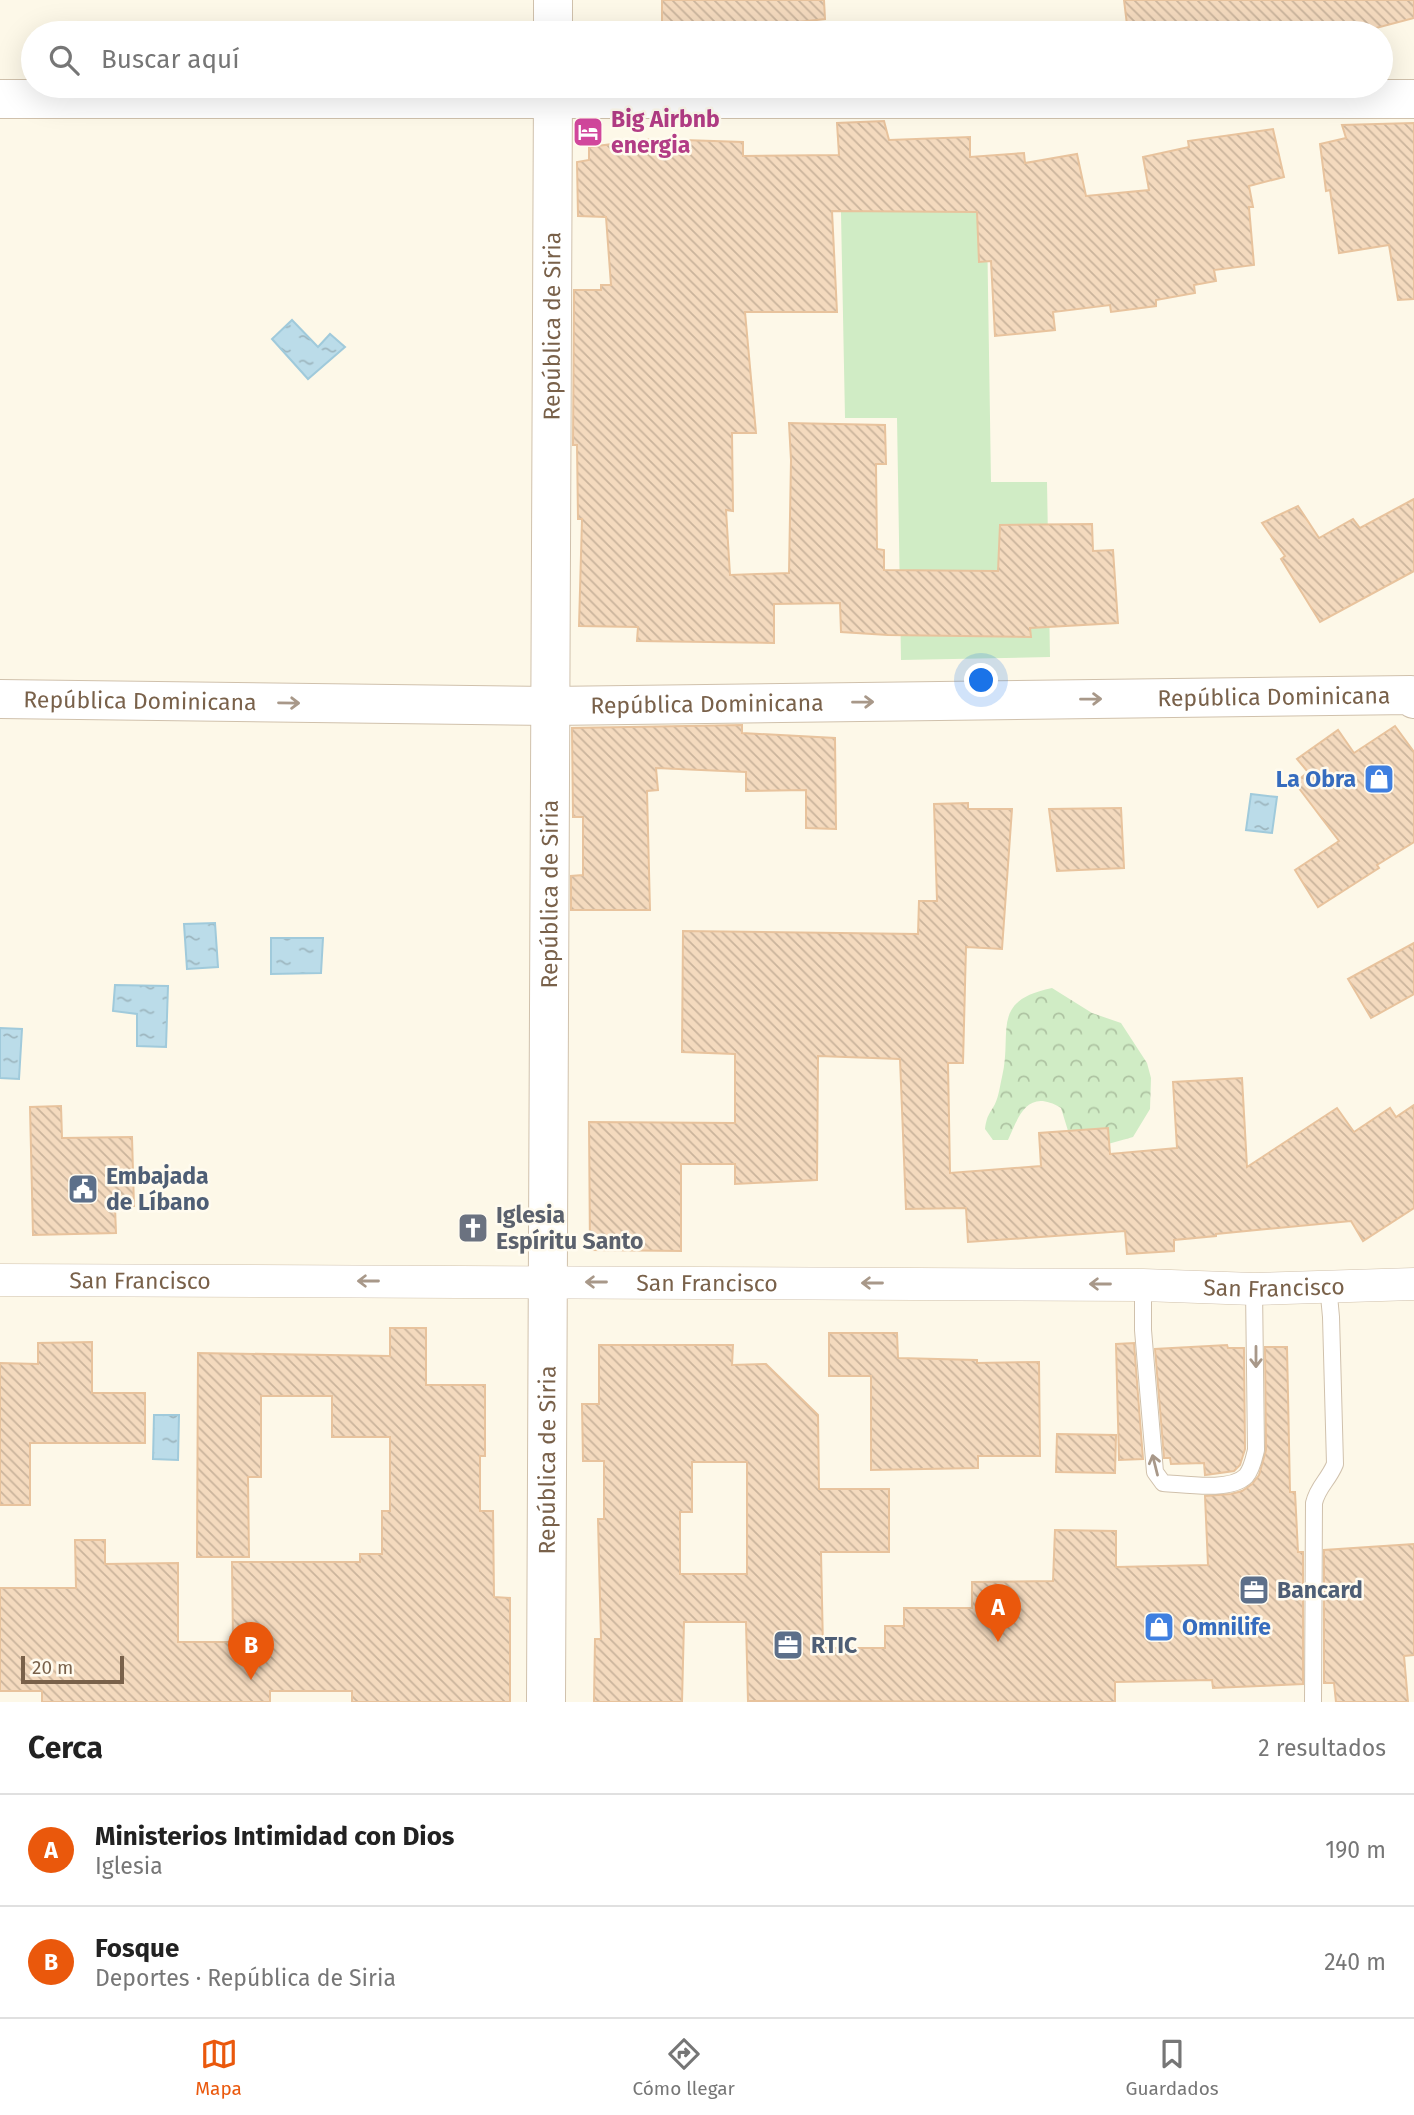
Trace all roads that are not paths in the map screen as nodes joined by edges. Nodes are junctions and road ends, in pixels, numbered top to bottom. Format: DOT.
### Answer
graph roads {
  1 [pos="553,0"];
  2 [pos="553,21"];
  3 [pos="92,98"];
  4 [pos="553,98"];
  5 [pos="1270,98"];
  6 [pos="0,99"];
  7 [pos="1414,99"];
  8 [pos="1413,696"];
  9 [pos="0,699"];
  10 [pos="550,706"];
  11 [pos="0,1279"];
  12 [pos="548,1282"];
  13 [pos="1143,1284"];
  14 [pos="1414,1284"];
  15 [pos="1328,1285"];
  16 [pos="1254,1289"];
  17 [pos="546,1702"];
  18 [pos="1313,1702"];
  1 -- 2 [label="street"];
  3 -- 6 [label="street"];
  4 -- 10 [label="street, República de Siria"];
  5 -- 7 [label="street"];
  10 -- 8 [label="street, República Dominicana, one-way"];
  9 -- 10 [label="street, República Dominicana, one-way"];
  10 -- 12 [label="street, República de Siria"];
  12 -- 11 [label="street, San Francisco, one-way"];
  13 -- 12 [label="street, San Francisco, one-way"];
  12 -- 17 [label="street, República de Siria"];
  13 -- 16 [label="street, San Francisco"];
  16 -- 13 [label="lane, one-way"];
  14 -- 15 [label="street, San Francisco"];
  15 -- 16 [label="street, San Francisco"];
  15 -- 18 [label="lane"];
}
